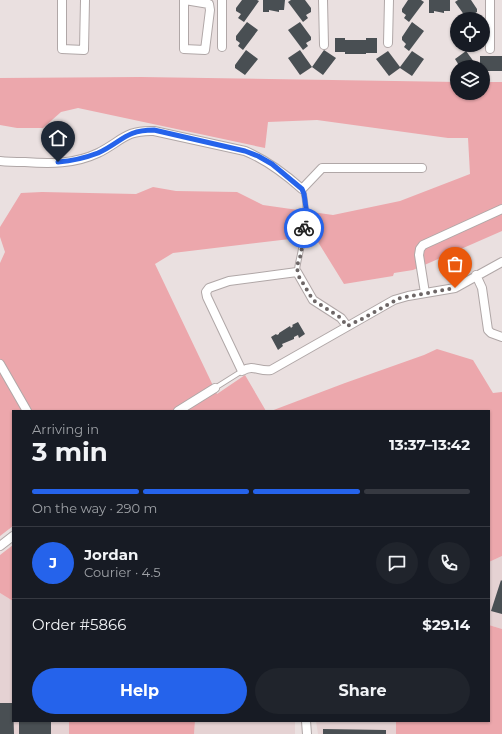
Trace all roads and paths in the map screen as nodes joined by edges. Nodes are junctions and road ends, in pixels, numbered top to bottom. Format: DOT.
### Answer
graph roads {
  1 [pos="62,0"];
  2 [pos="85,0"];
  3 [pos="185,0"];
  4 [pos="222,0"];
  5 [pos="323,0"];
  6 [pos="389,0"];
  7 [pos="490,0"];
  8 [pos="490,12"];
  9 [pos="388,43"];
  10 [pos="324,45"];
  11 [pos="222,47"];
  12 [pos="0,161"];
  13 [pos="422,168"];
  14 [pos="302,189"];
  15 [pos="502,209"];
  16 [pos="502,262"];
  17 [pos="297,272"];
  18 [pos="476,275"];
  19 [pos="425,293"];
  20 [pos="347,326"];
  21 [pos="502,337"];
  22 [pos="0,364"];
  23 [pos="242,371"];
  24 [pos="215,388"];
  25 [pos="26,410"];
  26 [pos="180,410"];
  27 [pos="12,537"];
  28 [pos="0,546"];
  29 [pos="306,722"];
  30 [pos="306,734"];
  1 -- 2 [label="street"];
  3 -- 3 [label="street"];
  4 -- 11 [label="street"];
  5 -- 10 [label="street"];
  6 -- 9 [label="street"];
  7 -- 8 [label="street"];
  12 -- 14 [label="street"];
  13 -- 14 [label="street"];
  14 -- 17 [label="lane"];
  15 -- 19 [label="street"];
  16 -- 18 [label="street"];
  17 -- 20 [label="street"];
  17 -- 23 [label="street"];
  18 -- 19 [label="street"];
  18 -- 21 [label="street"];
  19 -- 20 [label="street"];
  20 -- 23 [label="street"];
  22 -- 25 [label="street"];
  23 -- 24 [label="lane"];
  24 -- 26 [label="street"];
  27 -- 28 [label="street"];
  29 -- 30 [label="street"];
}
